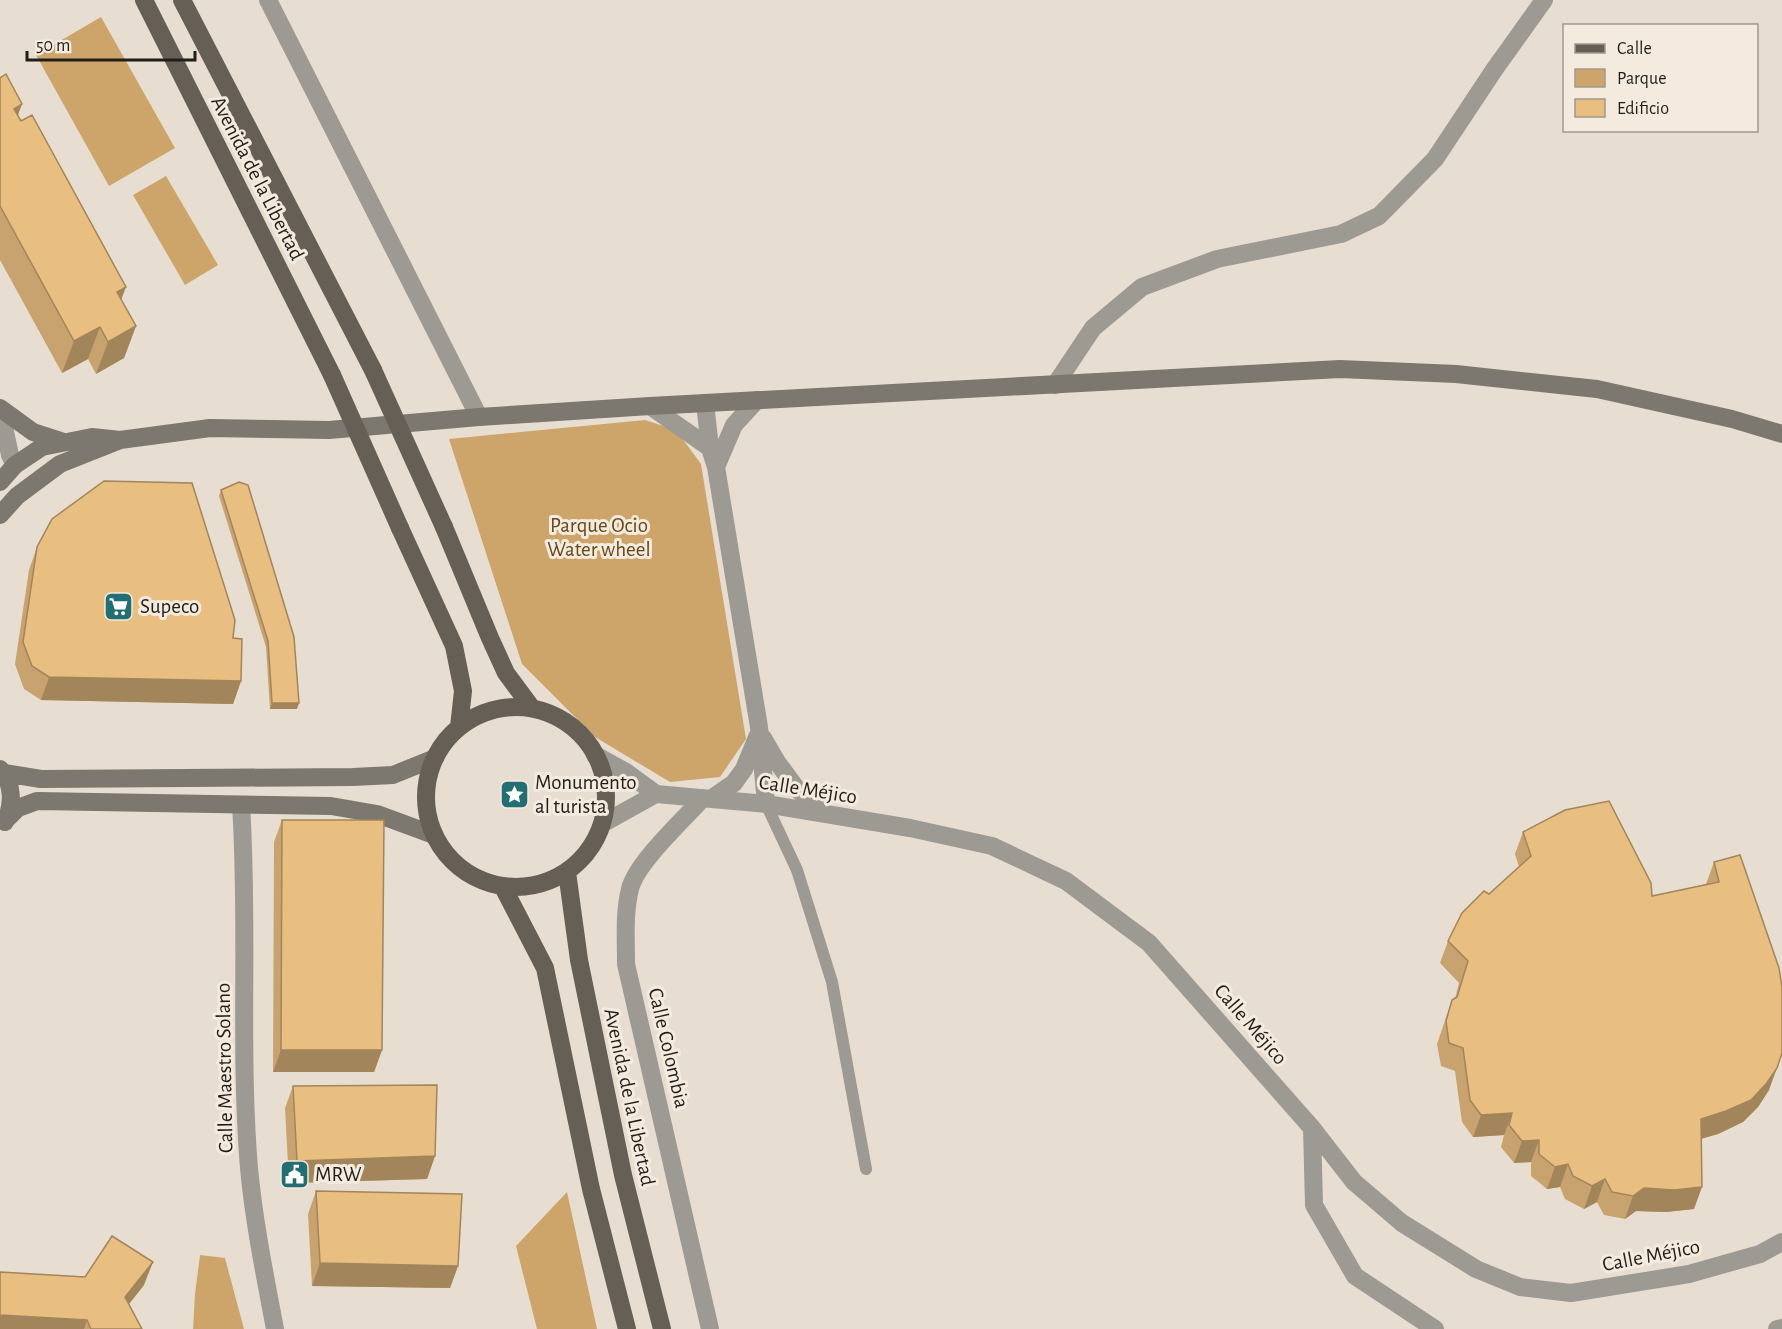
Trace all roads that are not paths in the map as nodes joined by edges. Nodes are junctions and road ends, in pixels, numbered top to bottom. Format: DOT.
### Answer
graph roads {
  1 [pos="144,0"];
  2 [pos="182,0"];
  3 [pos="268,0"];
  4 [pos="1544,0"];
  5 [pos="1055,385"];
  6 [pos="757,400"];
  7 [pos="705,403"];
  8 [pos="650,406"];
  9 [pos="0,409"];
  10 [pos="479,417"];
  11 [pos="1782,434"];
  12 [pos="710,448"];
  13 [pos="68,451"];
  14 [pos="15,465"];
  15 [pos="716,467"];
  16 [pos="0,482"];
  17 [pos="0,503"];
  18 [pos="0,515"];
  19 [pos="532,708"];
  20 [pos="459,727"];
  21 [pos="759,732"];
  22 [pos="595,755"];
  23 [pos="435,758"];
  24 [pos="2,771"];
  25 [pos="656,794"];
  26 [pos="707,799"];
  27 [pos="766,804"];
  28 [pos="241,805"];
  29 [pos="826,814"];
  30 [pos="3,824"];
  31 [pos="602,824"];
  32 [pos="434,835"];
  33 [pos="567,872"];
  34 [pos="503,887"];
  35 [pos="1312,1128"];
  36 [pos="866,1170"];
  37 [pos="1782,1242"];
  38 [pos="1782,1328"];
  39 [pos="275,1329"];
  40 [pos="627,1329"];
  41 [pos="662,1329"];
  42 [pos="710,1329"];
  43 [pos="1435,1329"];
  44 [pos="1777,1329"];
  1 -- 20 [label="main road, Avenida de la Libertad, bridge"];
  2 -- 19 [label="main road, Avenida de la Libertad, bridge"];
  3 -- 10 [label="street"];
  4 -- 5 [label="street"];
  5 -- 6 [label="main road"];
  5 -- 11 [label="main road"];
  6 -- 7 [label="main road"];
  6 -- 15 [label="street"];
  7 -- 8 [label="main road"];
  7 -- 12 [label="street"];
  8 -- 10 [label="main road"];
  8 -- 12 [label="street"];
  9 -- 13 [label="main road"];
  9 -- 14 [label="street"];
  10 -- 13 [label="main road"];
  12 -- 15 [label="street"];
  13 -- 14 [label="main road"];
  13 -- 18 [label="main road"];
  14 -- 16 [label="main road"];
  14 -- 17 [label="main road"];
  15 -- 21 [label="street"];
  19 -- 20 [label="main road"];
  19 -- 22 [label="main road"];
  20 -- 23 [label="main road"];
  21 -- 26 [label="street, Calle Colombia"];
  21 -- 27 [label="street"];
  21 -- 29 [label="street"];
  22 -- 25 [label="street"];
  22 -- 31 [label="main road"];
  23 -- 24 [label="main road"];
  23 -- 32 [label="main road"];
  24 -- 30 [label="main road"];
  25 -- 26 [label="street, Calle Méjico"];
  25 -- 31 [label="street"];
  26 -- 27 [label="street, Calle Méjico"];
  26 -- 42 [label="street, Calle Colombia"];
  27 -- 29 [label="street, Calle Méjico"];
  27 -- 36 [label="lane"];
  28 -- 30 [label="main road"];
  28 -- 32 [label="main road"];
  28 -- 39 [label="street, Calle Maestro Solano"];
  29 -- 35 [label="street, Calle Méjico"];
  31 -- 33 [label="main road"];
  32 -- 34 [label="main road"];
  33 -- 34 [label="main road"];
  33 -- 41 [label="main road, Avenida de la Libertad"];
  34 -- 40 [label="main road"];
  35 -- 37 [label="street, Calle Méjico"];
  35 -- 43 [label="street"];
  38 -- 44 [label="street"];
}
